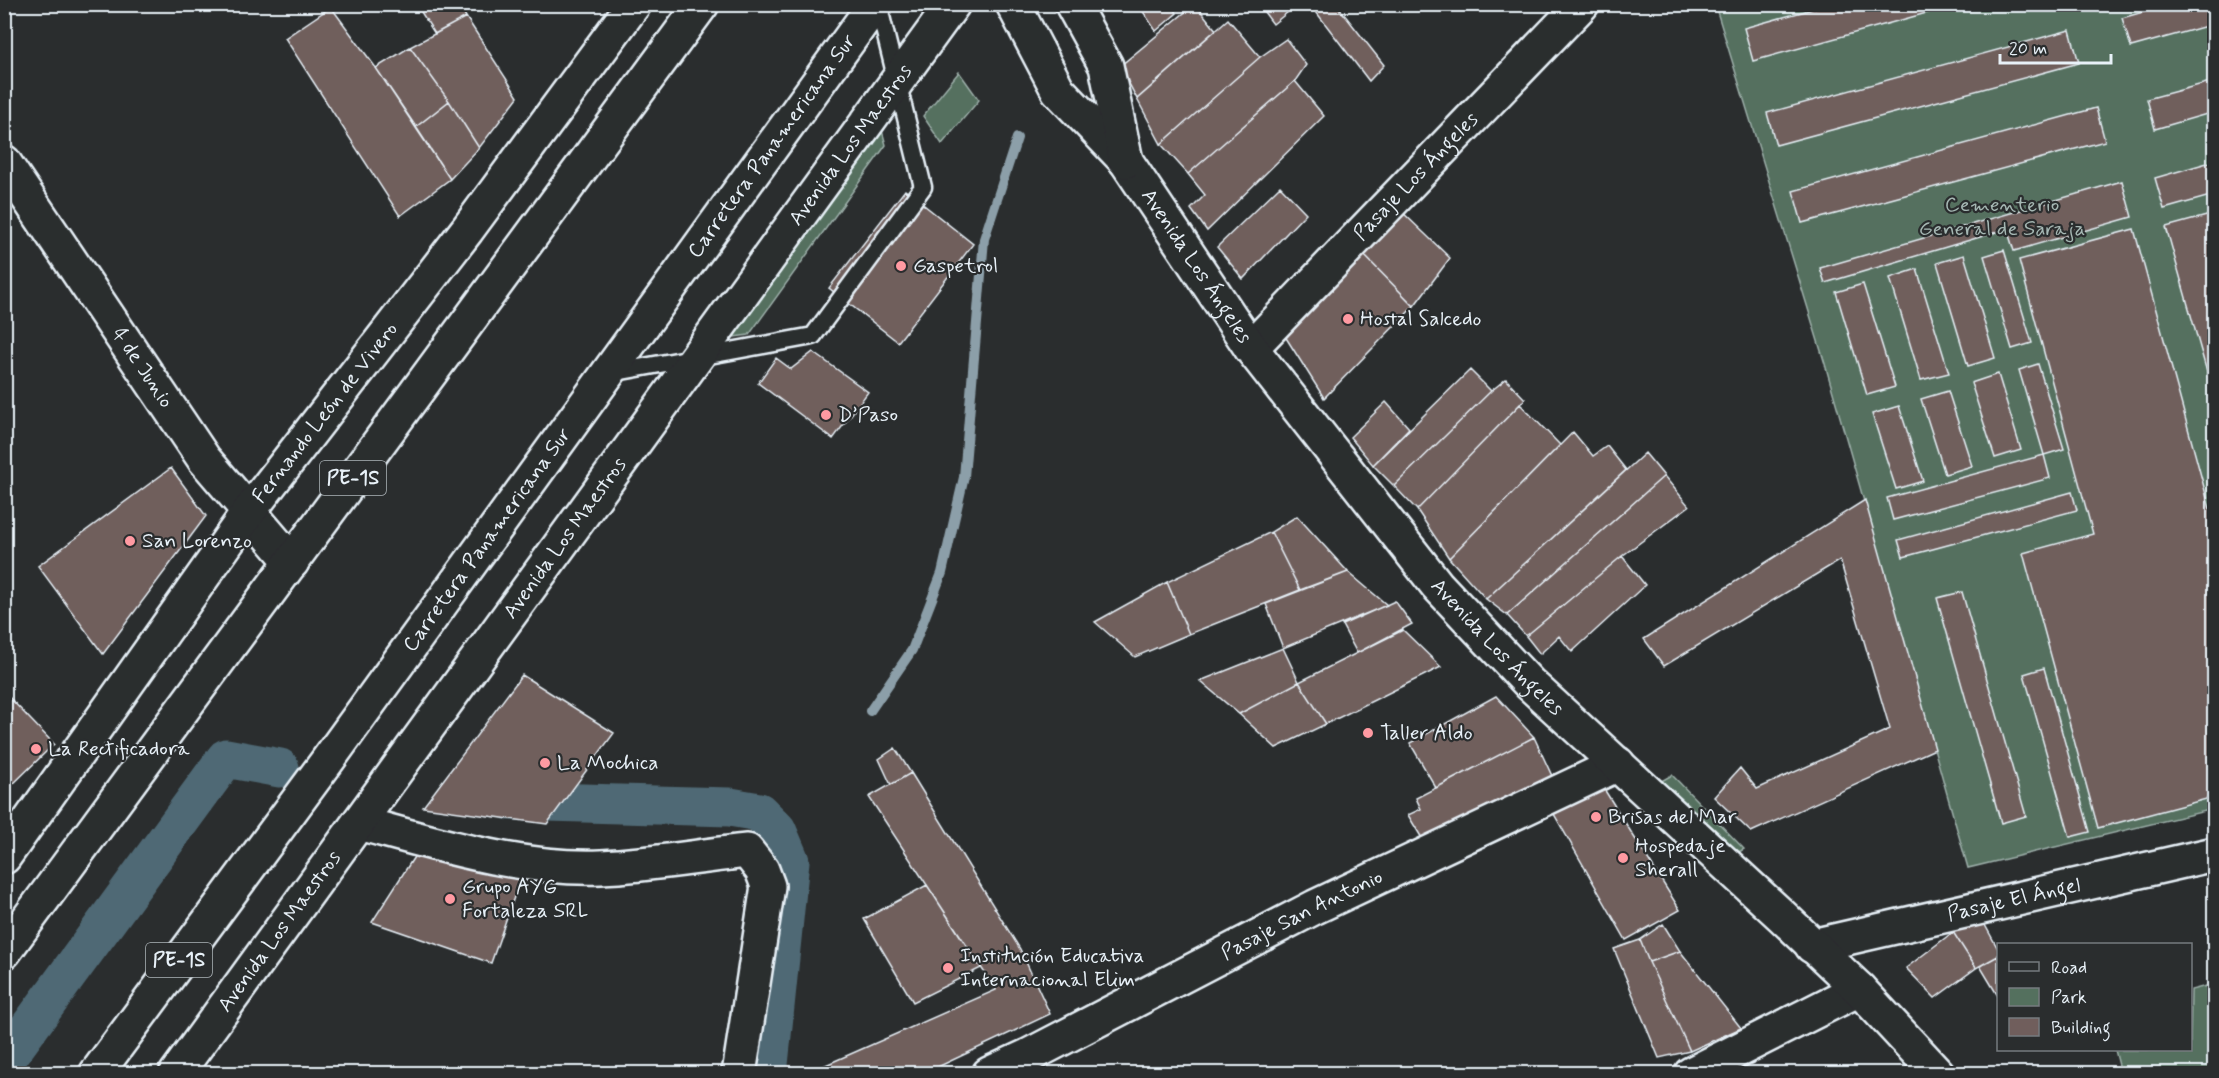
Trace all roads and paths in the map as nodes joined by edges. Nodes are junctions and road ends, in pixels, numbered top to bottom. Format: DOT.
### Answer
graph roads {
  1 [pos="634,4"];
  2 [pos="702,4"];
  3 [pos="877,4"];
  4 [pos="952,4"];
  5 [pos="1013,4"];
  6 [pos="1072,4"];
  7 [pos="1582,4"];
  8 [pos="897,81"];
  9 [pos="1126,160"];
  10 [pos="4,162"];
  11 [pos="1251,348"];
  12 [pos="697,357"];
  13 [pos="607,374"];
  14 [pos="250,510"];
  15 [pos="292,562"];
  16 [pos="1618,764"];
  17 [pos="359,823"];
  18 [pos="2214,854"];
  19 [pos="4,857"];
  20 [pos="1812,946"];
  21 [pos="4,952"];
  22 [pos="1859,989"];
  23 [pos="1033,1065"];
  24 [pos="96,1074"];
  25 [pos="176,1074"];
  26 [pos="739,1074"];
  27 [pos="988,1074"];
  28 [pos="1691,1074"];
  29 [pos="1938,1074"];
  1 -- 14 [label="main road, Fernando León de Vivero"];
  2 -- 15 [label="main road, PE-1S"];
  3 -- 8 [label="lane"];
  3 -- 13 [label="main road, Carretera Panamericana Sur / PE-1S"];
  4 -- 8 [label="main road, Avenida Los Maestros"];
  5 -- 9 [label="main road, Avenida Los Ángeles"];
  6 -- 9 [label="main road, Avenida Los Ángeles"];
  7 -- 11 [label="main road, Pasaje Los Ángeles"];
  8 -- 12 [label="main road, Avenida Los Maestros"];
  8 -- 12 [label="lane"];
  9 -- 11 [label="main road, Avenida Los Ángeles"];
  10 -- 14 [label="main road, 4 de Junio"];
  11 -- 16 [label="main road, Avenida Los Ángeles"];
  12 -- 13 [label="lane"];
  12 -- 17 [label="main road, Avenida Los Maestros"];
  13 -- 24 [label="main road, Carretera Panamericana Sur / PE-1S"];
  14 -- 15 [label="main road, 4 de Junio"];
  14 -- 19 [label="main road, Fernando León de Vivero"];
  15 -- 21 [label="main road, PE-1S"];
  16 -- 20 [label="main road, Avenida Los Ángeles"];
  16 -- 23 [label="main road, Pasaje San Antonio"];
  17 -- 25 [label="main road, Avenida Los Maestros"];
  17 -- 26 [label="main road"];
  18 -- 20 [label="main road, Pasaje El Ángel"];
  20 -- 22 [label="main road, Avenida Los Ángeles"];
  22 -- 28 [label="main road"];
  22 -- 29 [label="main road, Avenida Los Ángeles"];
  23 -- 27 [label="main road, Pasaje San Antonio"];
}
